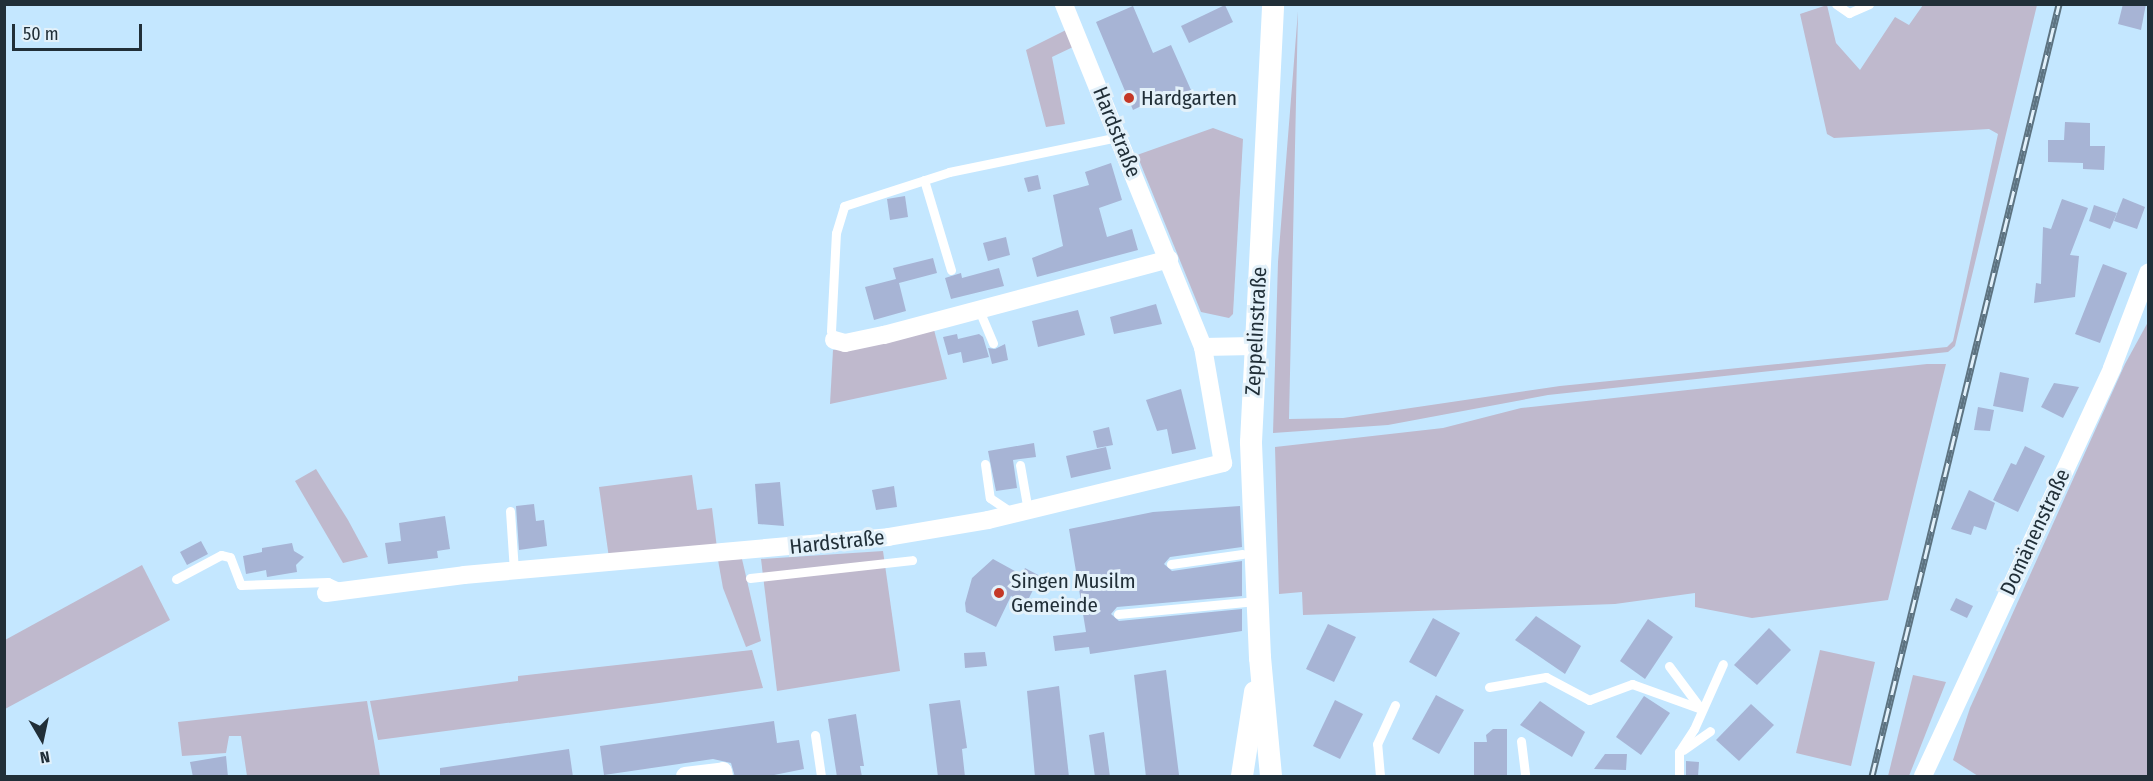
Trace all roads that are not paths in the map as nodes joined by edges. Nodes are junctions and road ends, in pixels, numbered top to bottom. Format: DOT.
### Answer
graph roads {
  1 [pos="1064,4"];
  2 [pos="1273,4"];
  3 [pos="1836,4"];
  4 [pos="1869,4"];
  5 [pos="1118,137"];
  6 [pos="924,180"];
  7 [pos="1168,259"];
  8 [pos="951,270"];
  9 [pos="2146,280"];
  10 [pos="979,309"];
  11 [pos="834,340"];
  12 [pos="993,343"];
  13 [pos="1254,346"];
  14 [pos="1203,347"];
  15 [pos="985,464"];
  16 [pos="1020,465"];
  17 [pos="510,511"];
  18 [pos="1021,513"];
  19 [pos="1242,554"];
  20 [pos="912,560"];
  21 [pos="1172,564"];
  22 [pos="514,571"];
  23 [pos="750,578"];
  24 [pos="176,579"];
  25 [pos="346,591"];
  26 [pos="327,593"];
  27 [pos="1258,601"];
  28 [pos="1118,614"];
  29 [pos="1260,658"];
  30 [pos="1723,664"];
  31 [pos="1669,666"];
  32 [pos="1489,687"];
  33 [pos="1395,705"];
  34 [pos="1701,709"];
  35 [pos="1710,731"];
  36 [pos="815,735"];
  37 [pos="1521,741"];
  38 [pos="1680,752"];
  39 [pos="685,777"];
  40 [pos="724,777"];
  41 [pos="821,777"];
  42 [pos="1242,777"];
  43 [pos="1271,777"];
  44 [pos="1380,777"];
  45 [pos="1525,777"];
  46 [pos="1679,777"];
  47 [pos="1923,777"];
  1 -- 5 [label="street, Hardstraße"];
  2 -- 13 [label="street, Zeppelinstraße"];
  3 -- 4 [label="lane"];
  5 -- 6 [label="lane"];
  5 -- 7 [label="street, Hardstraße"];
  6 -- 8 [label="lane"];
  6 -- 11 [label="lane"];
  7 -- 10 [label="street"];
  7 -- 14 [label="street, Hardstraße"];
  9 -- 47 [label="street, Domänenstraße"];
  10 -- 11 [label="street"];
  10 -- 12 [label="lane"];
  13 -- 14 [label="street"];
  13 -- 27 [label="street, Zeppelinstraße"];
  14 -- 18 [label="street, Hardstraße"];
  15 -- 18 [label="lane"];
  16 -- 18 [label="lane"];
  17 -- 22 [label="lane"];
  18 -- 22 [label="street, Hardstraße"];
  19 -- 21 [label="lane"];
  20 -- 23 [label="lane"];
  22 -- 25 [label="street, Hardstraße"];
  24 -- 25 [label="lane"];
  25 -- 26 [label="street, Hardstraße"];
  27 -- 28 [label="lane"];
  27 -- 29 [label="street, Zeppelinstraße"];
  29 -- 42 [label="street"];
  29 -- 43 [label="street"];
  30 -- 34 [label="lane"];
  31 -- 34 [label="lane"];
  32 -- 34 [label="lane"];
  33 -- 44 [label="lane"];
  34 -- 38 [label="lane"];
  35 -- 38 [label="lane"];
  36 -- 41 [label="lane"];
  37 -- 45 [label="lane"];
  38 -- 46 [label="lane"];
  39 -- 40 [label="street"];
}
